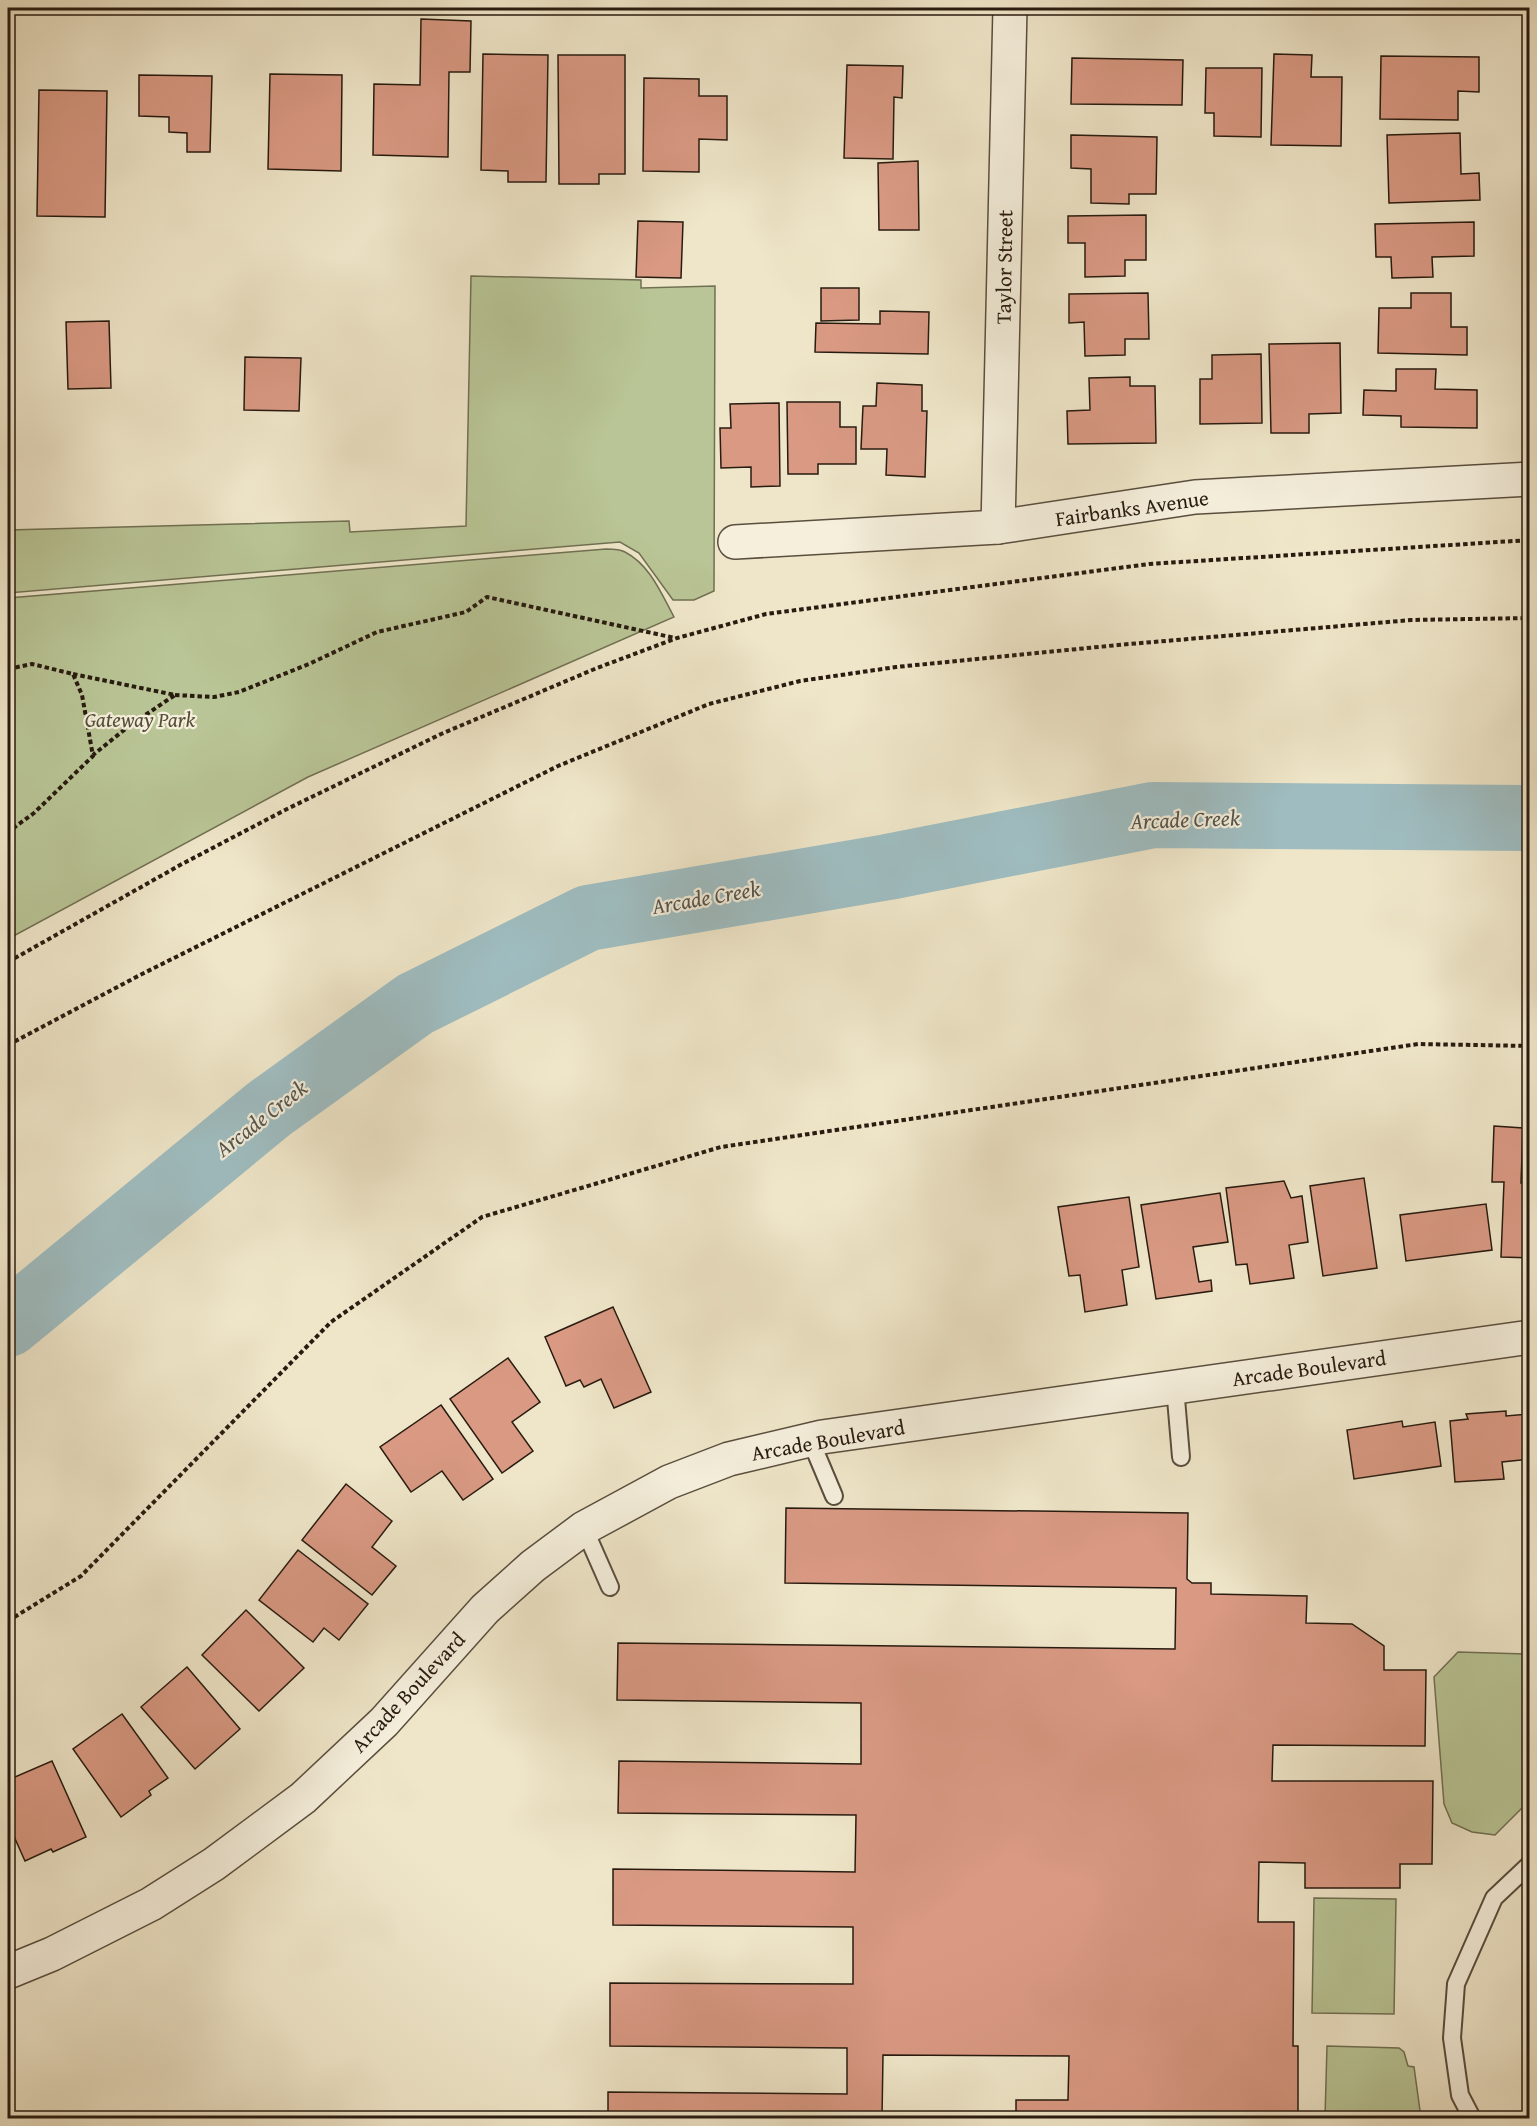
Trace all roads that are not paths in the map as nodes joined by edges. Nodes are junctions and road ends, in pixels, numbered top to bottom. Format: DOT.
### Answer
graph roads {
  1 [pos="1010,8"];
  2 [pos="1530,479"];
  3 [pos="998,527"];
  4 [pos="735,542"];
  5 [pos="1530,1337"];
  6 [pos="1175,1387"];
  7 [pos="810,1439"];
  8 [pos="1181,1457"];
  9 [pos="834,1496"];
  10 [pos="584,1528"];
  11 [pos="610,1587"];
  12 [pos="1530,1864"];
  13 [pos="8,1972"];
  14 [pos="1472,2118"];
  1 -- 3 [label="street, Taylor Street"];
  2 -- 3 [label="street, Fairbanks Avenue"];
  3 -- 4 [label="street, Fairbanks Avenue"];
  5 -- 6 [label="street, Arcade Boulevard"];
  6 -- 7 [label="street, Arcade Boulevard"];
  6 -- 8 [label="lane"];
  7 -- 9 [label="lane"];
  7 -- 10 [label="street, Arcade Boulevard"];
  10 -- 11 [label="lane"];
  10 -- 13 [label="street, Arcade Boulevard"];
  12 -- 14 [label="lane"];
}
